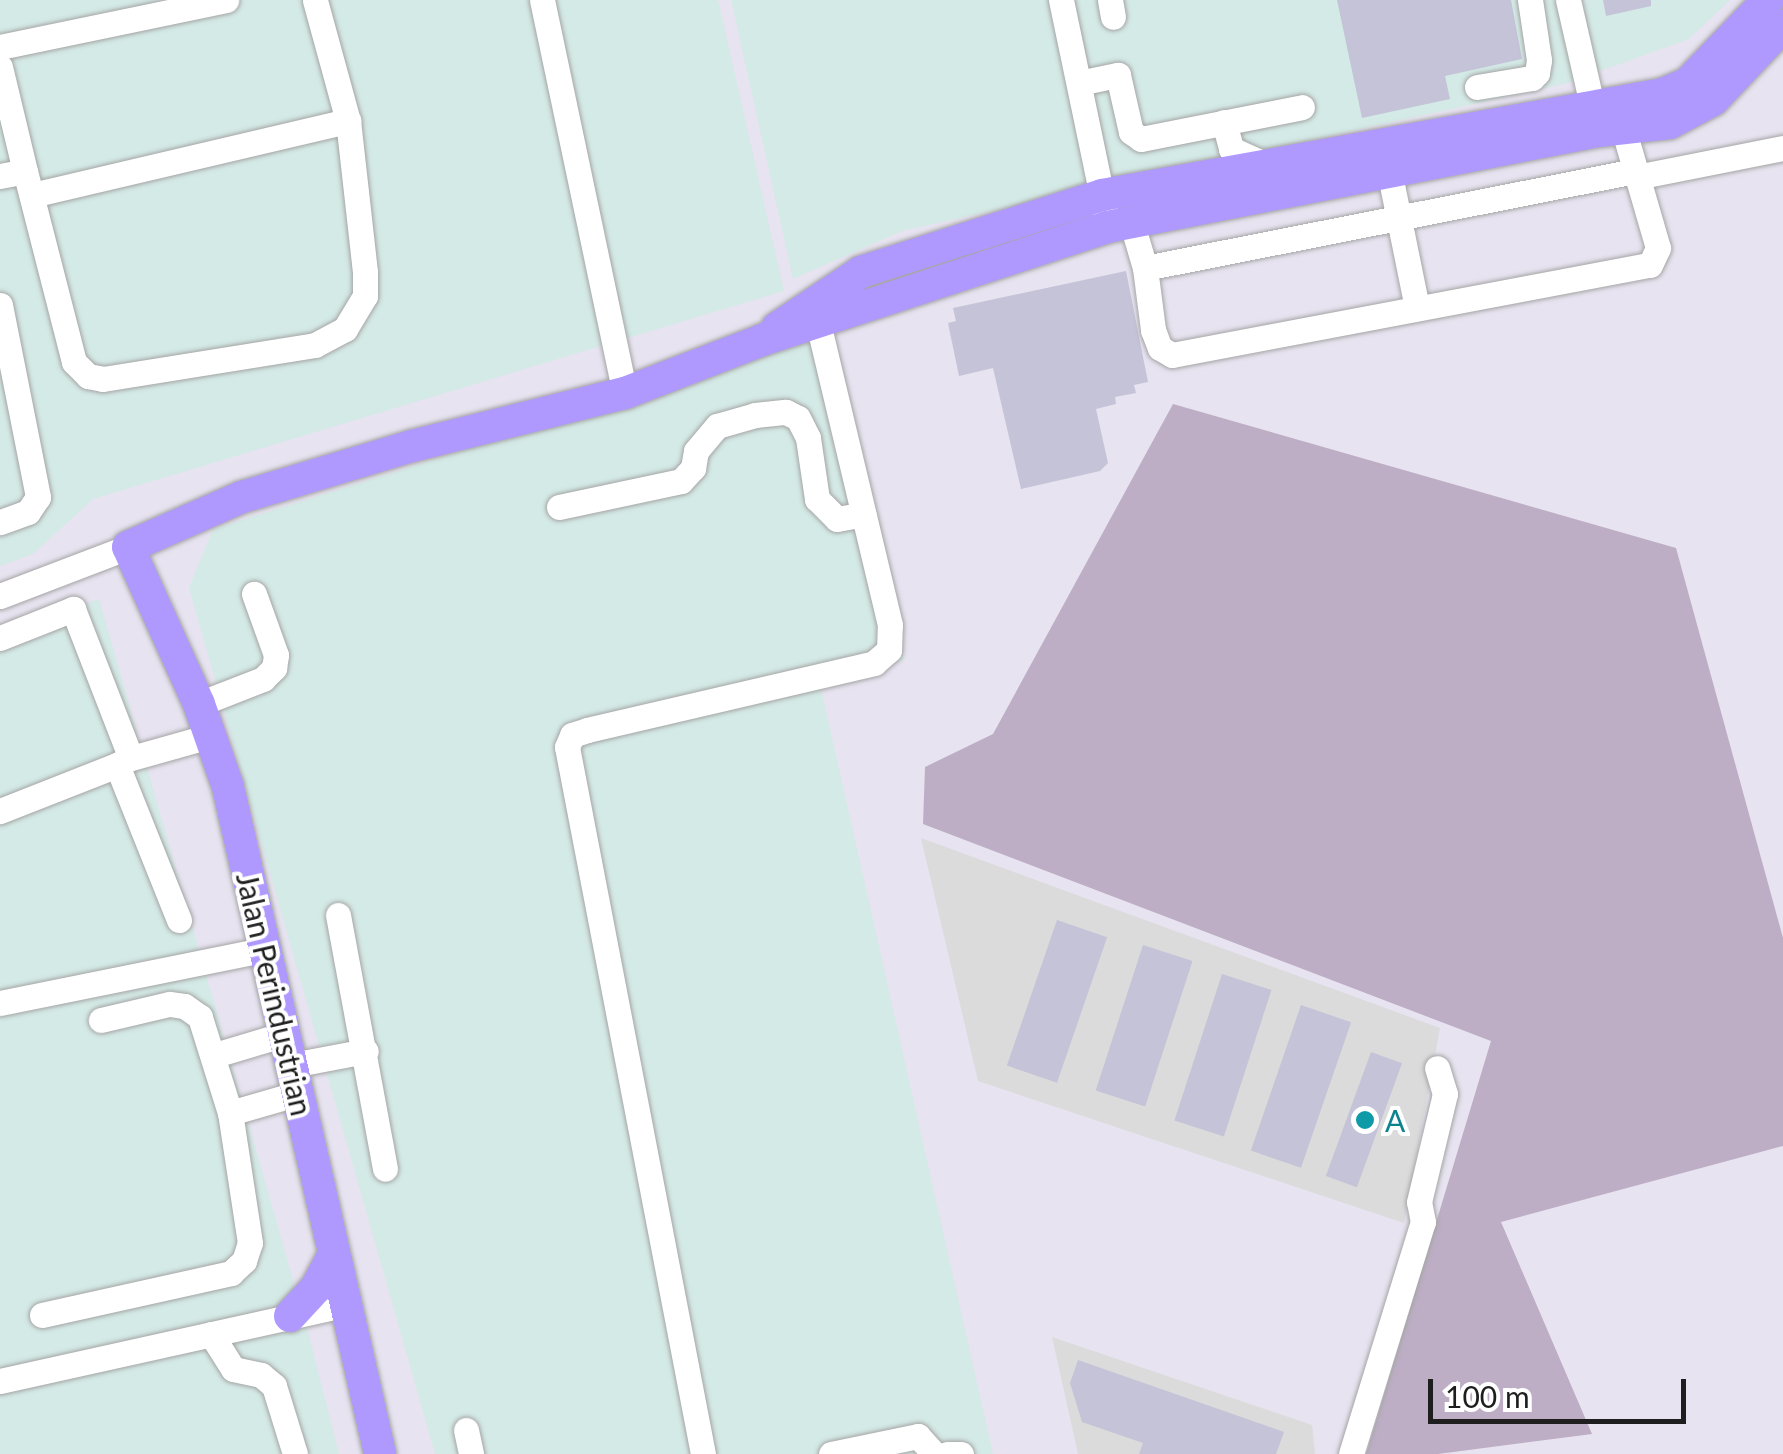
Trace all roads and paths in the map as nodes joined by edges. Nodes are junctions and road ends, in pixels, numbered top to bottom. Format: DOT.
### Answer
graph roads {
  1 [pos="226,0"];
  2 [pos="315,0"];
  3 [pos="542,0"];
  4 [pos="1061,0"];
  5 [pos="1530,0"];
  6 [pos="1568,0"];
  7 [pos="1770,13"];
  8 [pos="0,47"];
  9 [pos="0,67"];
  10 [pos="1079,83"];
  11 [pos="1477,87"];
  12 [pos="1302,107"];
  13 [pos="1607,117"];
  14 [pos="348,121"];
  15 [pos="1224,122"];
  16 [pos="1783,148"];
  17 [pos="1264,164"];
  18 [pos="1390,174"];
  19 [pos="1635,174"];
  20 [pos="19,181"];
  21 [pos="1114,215"];
  22 [pos="1398,218"];
  23 [pos="1146,268"];
  24 [pos="0,305"];
  25 [pos="1417,308"];
  26 [pos="816,312"];
  27 [pos="624,393"];
  28 [pos="559,507"];
  29 [pos="864,514"];
  30 [pos="0,522"];
  31 [pos="128,547"];
  32 [pos="254,594"];
  33 [pos="0,596"];
  34 [pos="0,638"];
  35 [pos="199,704"];
  36 [pos="210,736"];
  37 [pos="122,762"];
  38 [pos="0,811"];
  39 [pos="338,915"];
  40 [pos="179,920"];
  41 [pos="264,950"];
  42 [pos="0,1003"];
  43 [pos="101,1020"];
  44 [pos="366,1051"];
  45 [pos="215,1055"];
  46 [pos="292,1064"];
  47 [pos="1437,1068"];
  48 [pos="230,1113"];
  49 [pos="385,1169"];
  50 [pos="334,1254"];
  51 [pos="348,1304"];
  52 [pos="42,1315"];
  53 [pos="290,1316"];
  54 [pos="211,1334"];
  55 [pos="0,1380"];
  56 [pos="295,1454"];
  57 [pos="380,1454"];
  58 [pos="703,1454"];
  59 [pos="831,1454"];
  60 [pos="934,1454"];
  61 [pos="947,1454"];
  62 [pos="961,1454"];
  63 [pos="1351,1454"];
  1 -- 8 [label="street"];
  2 -- 14 [label="street"];
  3 -- 27 [label="street"];
  4 -- 10 [label="street"];
  5 -- 11 [label="street"];
  6 -- 13 [label="street"];
  7 -- 13 [label="main road"];
  9 -- 20 [label="street"];
  10 -- 15 [label="street"];
  10 -- 21 [label="street"];
  12 -- 15 [label="street"];
  13 -- 17 [label="main road"];
  13 -- 18 [label="main road"];
  13 -- 19 [label="street"];
  14 -- 20 [label="street"];
  14 -- 20 [label="street"];
  15 -- 17 [label="street"];
  16 -- 19 [label="street"];
  17 -- 21 [label="main road"];
  18 -- 21 [label="main road"];
  18 -- 22 [label="street"];
  19 -- 22 [label="street"];
  19 -- 25 [label="street"];
  21 -- 23 [label="street"];
  21 -- 26 [label="main road"];
  22 -- 23 [label="street"];
  22 -- 25 [label="street"];
  23 -- 25 [label="street"];
  24 -- 30 [label="street"];
  26 -- 27 [label="main road"];
  26 -- 29 [label="street"];
  27 -- 31 [label="main road"];
  28 -- 29 [label="street"];
  29 -- 58 [label="street"];
  31 -- 33 [label="street"];
  31 -- 35 [label="main road, Jalan Perindustrian"];
  32 -- 35 [label="street"];
  34 -- 37 [label="street"];
  35 -- 36 [label="main road, Jalan Perindustrian"];
  36 -- 37 [label="street"];
  36 -- 41 [label="main road, Jalan Perindustrian"];
  37 -- 38 [label="street"];
  37 -- 40 [label="street"];
  39 -- 44 [label="street"];
  41 -- 42 [label="street"];
  41 -- 46 [label="main road, Jalan Perindustrian"];
  43 -- 45 [label="street"];
  44 -- 46 [label="street"];
  44 -- 49 [label="street"];
  45 -- 46 [label="street"];
  45 -- 48 [label="street"];
  46 -- 48 [label="street"];
  46 -- 50 [label="main road, Jalan Perindustrian"];
  47 -- 63 [label="street"];
  48 -- 52 [label="street"];
  50 -- 51 [label="main road, Jalan Perindustrian"];
  50 -- 53 [label="main road"];
  51 -- 53 [label="street"];
  51 -- 57 [label="main road, Jalan Perindustrian"];
  53 -- 54 [label="street"];
  54 -- 55 [label="street"];
  54 -- 56 [label="street"];
  59 -- 60 [label="street"];
  61 -- 62 [label="street"];
}
